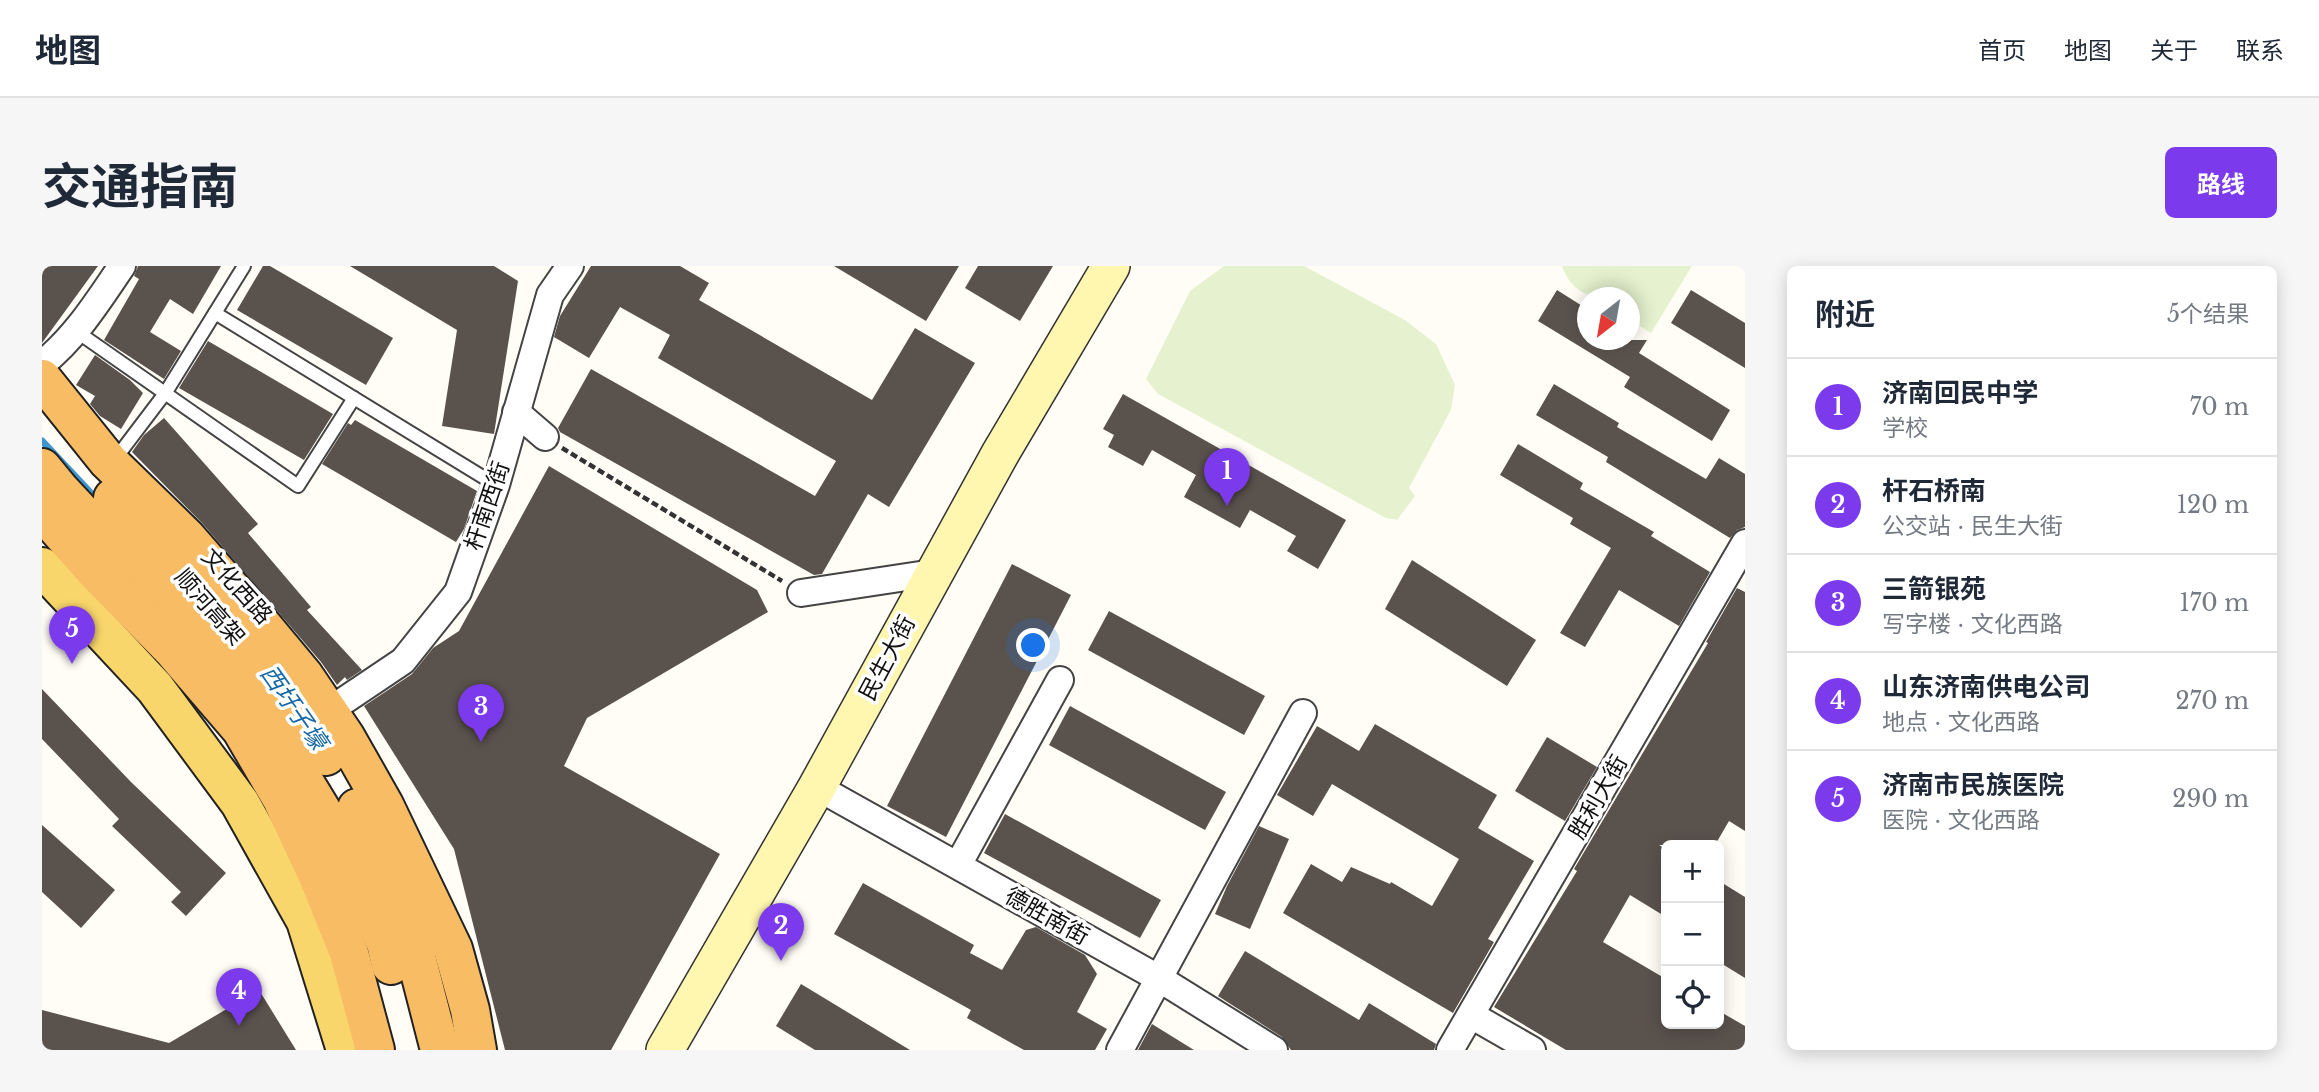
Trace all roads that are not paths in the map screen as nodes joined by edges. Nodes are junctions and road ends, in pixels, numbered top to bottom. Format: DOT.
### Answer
graph roads {
  1 [pos="122,266"];
  2 [pos="244,266"];
  3 [pos="570,266"];
  4 [pos="1111,266"];
  5 [pos="215,313"];
  6 [pos="76,331"];
  7 [pos="43,365"];
  8 [pos="166,392"];
  9 [pos="355,398"];
  10 [pos="516,412"];
  11 [pos="42,416"];
  12 [pos="545,437"];
  13 [pos="119,454"];
  14 [pos="42,468"];
  15 [pos="496,485"];
  16 [pos="42,511"];
  17 [pos="1745,543"];
  18 [pos="42,567"];
  19 [pos="933,573"];
  20 [pos="801,593"];
  21 [pos="1060,680"];
  22 [pos="339,704"];
  23 [pos="1303,713"];
  24 [pos="817,787"];
  25 [pos="413,830"];
  26 [pos="958,865"];
  27 [pos="1160,979"];
  28 [pos="1471,1014"];
  29 [pos="346,1050"];
  30 [pos="375,1050"];
  31 [pos="412,1050"];
  32 [pos="440,1050"];
  33 [pos="477,1050"];
  34 [pos="665,1050"];
  35 [pos="1120,1050"];
  36 [pos="1274,1050"];
  37 [pos="1450,1050"];
  38 [pos="1532,1050"];
  1 -- 6 [label="street"];
  2 -- 5 [label="lane"];
  3 -- 10 [label="street, 杆南西街"];
  4 -- 19 [label="main road, 民生大街"];
  5 -- 8 [label="lane"];
  5 -- 9 [label="lane"];
  6 -- 7 [label="street"];
  6 -- 8 [label="lane"];
  7 -- 13 [label="street, 文化西路"];
  7 -- 33 [label="highway"];
  8 -- 9 [label="lane"];
  8 -- 13 [label="lane"];
  9 -- 15 [label="lane"];
  10 -- 12 [label="street"];
  10 -- 15 [label="street, 杆南西街"];
  11 -- 32 [label="highway, 顺河高架"];
  13 -- 22 [label="street, 文化西路"];
  14 -- 31 [label="highway, 顺河高架"];
  15 -- 22 [label="street, 杆南西街"];
  16 -- 30 [label="highway"];
  17 -- 28 [label="street, 胜利大街"];
  18 -- 29 [label="main road"];
  19 -- 20 [label="street"];
  19 -- 24 [label="main road, 民生大街"];
  21 -- 26 [label="street"];
  22 -- 25 [label="street, 文化西路"];
  23 -- 27 [label="street"];
  24 -- 26 [label="street, 德胜南街"];
  24 -- 34 [label="main road, 民生大街"];
  26 -- 27 [label="street, 德胜南街"];
  27 -- 35 [label="street"];
  27 -- 36 [label="street, 德胜南街"];
  28 -- 37 [label="street, 胜利大街"];
  28 -- 38 [label="street"];
}
